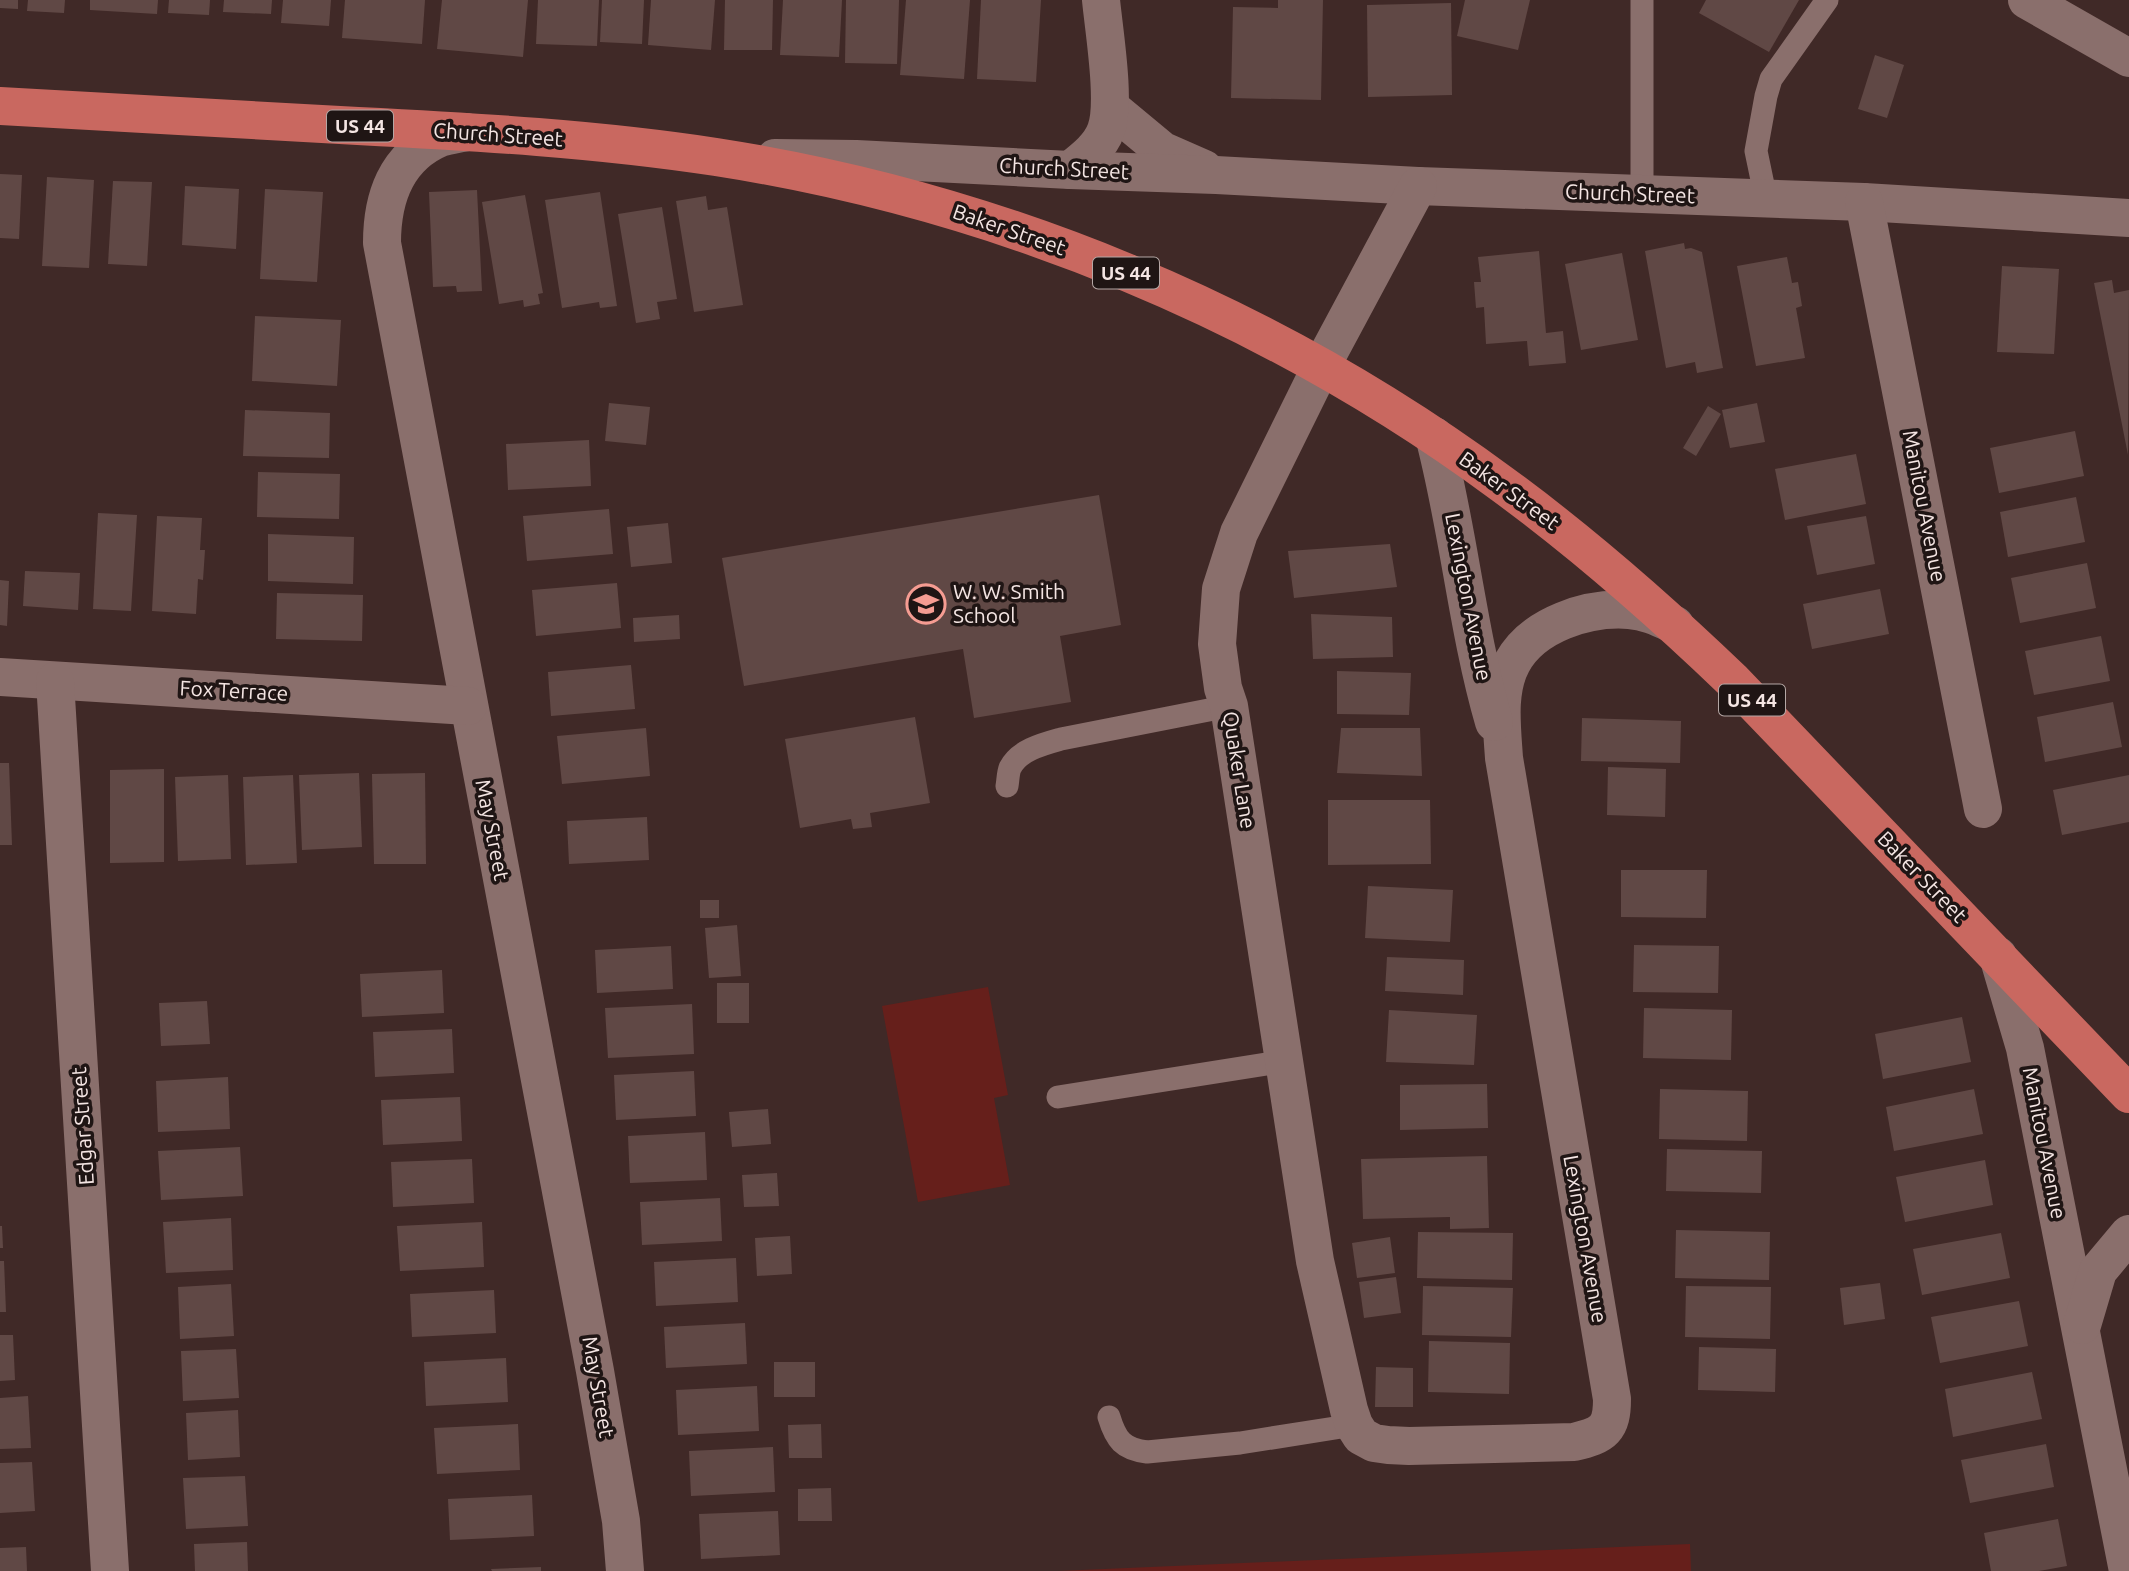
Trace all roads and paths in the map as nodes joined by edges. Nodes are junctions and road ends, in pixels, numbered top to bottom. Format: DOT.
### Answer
graph roads {
  1 [pos="1101,0"];
  2 [pos="1642,0"];
  3 [pos="1827,0"];
  4 [pos="2027,0"];
  5 [pos="2129,58"];
  6 [pos="0,106"];
  7 [pos="1110,107"];
  8 [pos="467,132"];
  9 [pos="719,157"];
  10 [pos="1070,170"];
  11 [pos="1216,174"];
  12 [pos="1418,186"];
  13 [pos="1642,194"];
  14 [pos="1766,199"];
  15 [pos="1864,202"];
  16 [pos="2129,218"];
  17 [pos="1321,367"];
  18 [pos="1434,436"];
  19 [pos="1675,625"];
  20 [pos="0,677"];
  21 [pos="55,681"];
  22 [pos="468,706"];
  23 [pos="1229,706"];
  24 [pos="1504,758"];
  25 [pos="1007,786"];
  26 [pos="1983,809"];
  27 [pos="1998,956"];
  28 [pos="1286,1061"];
  29 [pos="2129,1094"];
  30 [pos="1058,1097"];
  31 [pos="2129,1234"];
  32 [pos="2081,1331"];
  33 [pos="1349,1410"];
  34 [pos="1109,1417"];
  35 [pos="110,1571"];
  36 [pos="625,1571"];
  37 [pos="2128,1571"];
  1 -- 7 [label="street"];
  2 -- 13 [label="lane"];
  3 -- 14 [label="lane"];
  4 -- 5 [label="street"];
  6 -- 8 [label="highway, Church Street / US 44"];
  7 -- 10 [label="street"];
  7 -- 11 [label="street"];
  8 -- 9 [label="highway, Church Street / US 44"];
  8 -- 22 [label="street, May Street"];
  9 -- 10 [label="street, Church Street"];
  9 -- 17 [label="highway, Baker Street / US 44"];
  10 -- 11 [label="street, Church Street"];
  11 -- 12 [label="street, Church Street"];
  12 -- 13 [label="street, Church Street"];
  12 -- 17 [label="street, Quaker Lane"];
  13 -- 14 [label="street, Church Street"];
  14 -- 15 [label="street, Church Street"];
  15 -- 16 [label="street, Church Street"];
  15 -- 26 [label="street, Manitou Avenue"];
  17 -- 18 [label="highway, Baker Street / US 44"];
  17 -- 23 [label="street, Quaker Lane"];
  18 -- 19 [label="highway, Baker Street / US 44"];
  18 -- 24 [label="street, Lexington Avenue"];
  19 -- 24 [label="street, Lexington Avenue"];
  19 -- 27 [label="highway, Baker Street / US 44"];
  20 -- 21 [label="street, Fox Terrace"];
  21 -- 22 [label="street, Fox Terrace"];
  21 -- 35 [label="street, Edgar Street"];
  22 -- 36 [label="street, May Street"];
  23 -- 25 [label="lane"];
  23 -- 28 [label="street, Quaker Lane"];
  24 -- 33 [label="street, Lexington Avenue"];
  27 -- 29 [label="highway, Baker Street / US 44"];
  27 -- 32 [label="street, Manitou Avenue"];
  28 -- 30 [label="lane"];
  28 -- 33 [label="street, Quaker Lane"];
  31 -- 32 [label="street, Manitou Avenue"];
  32 -- 37 [label="street, Manitou Avenue"];
  33 -- 34 [label="lane"];
}
